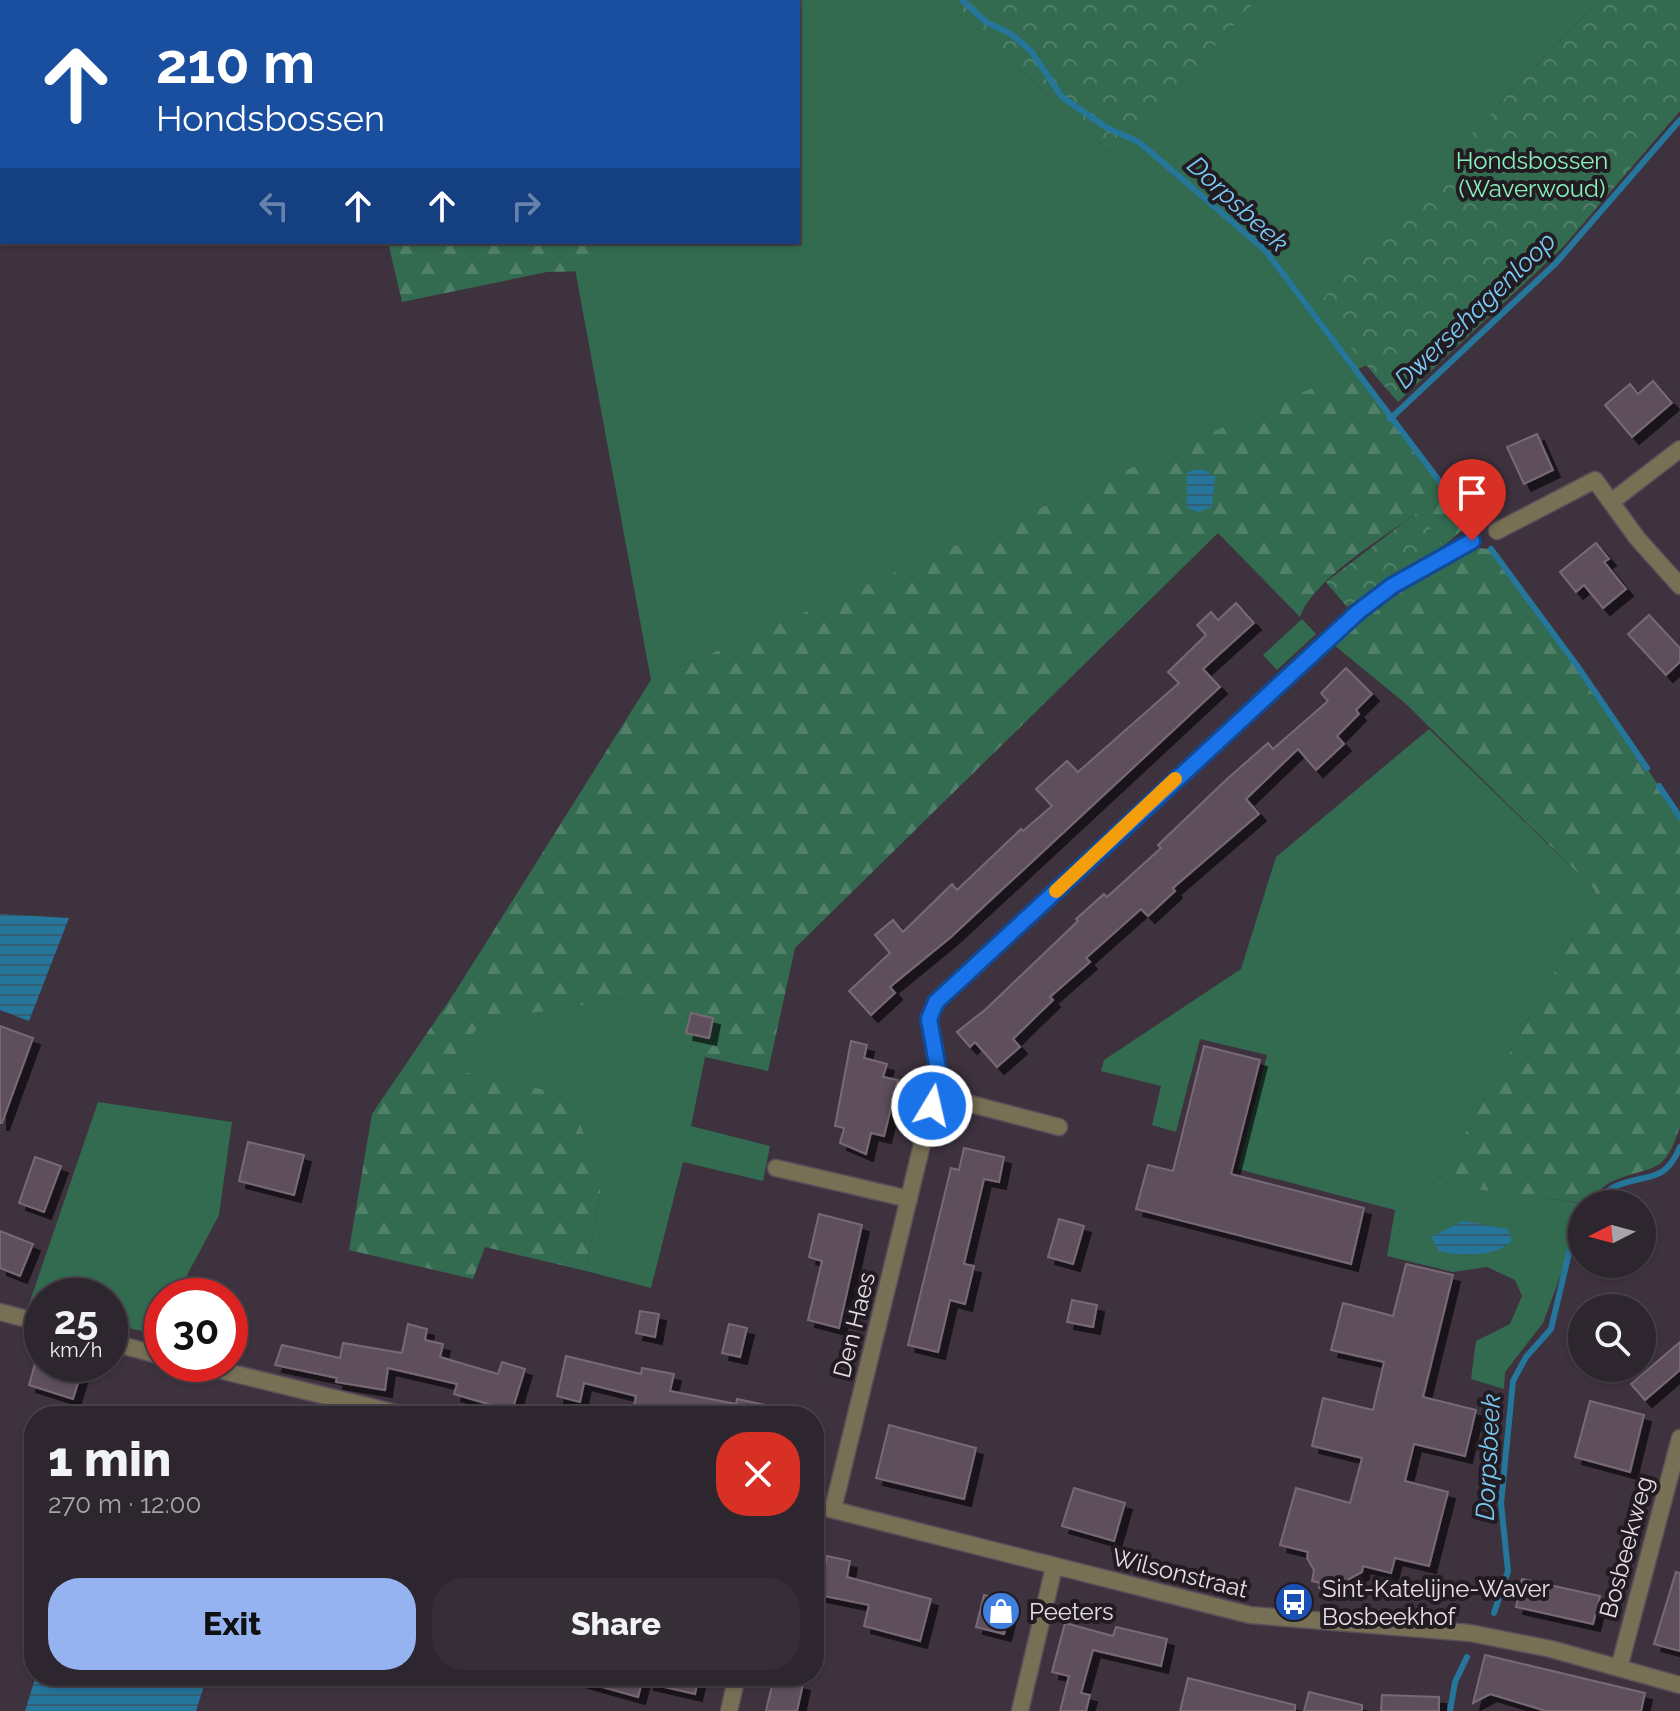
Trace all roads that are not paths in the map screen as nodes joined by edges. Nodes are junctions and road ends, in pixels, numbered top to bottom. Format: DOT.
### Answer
graph roads {
  1 [pos="1680,449"];
  2 [pos="1611,502"];
  3 [pos="1497,531"];
  4 [pos="1472,541"];
  5 [pos="1680,586"];
  6 [pos="939,1075"];
  7 [pos="1059,1127"];
  8 [pos="776,1168"];
  9 [pos="909,1199"];
  10 [pos="0,1312"];
  11 [pos="24,1318"];
  12 [pos="248,1377"];
  13 [pos="367,1406"];
  14 [pos="1680,1438"];
  15 [pos="824,1507"];
  16 [pos="833,1509"];
  17 [pos="1054,1567"];
  18 [pos="1619,1668"];
  19 [pos="1680,1685"];
  20 [pos="735,1686"];
  21 [pos="729,1711"];
  22 [pos="1020,1711"];
  1 -- 2 [label="street"];
  2 -- 3 [label="street"];
  2 -- 5 [label="street"];
  4 -- 6 [label="street, Den Haes"];
  6 -- 7 [label="street"];
  6 -- 9 [label="street, Den Haes"];
  8 -- 9 [label="street"];
  9 -- 16 [label="street, Den Haes"];
  10 -- 11 [label="street"];
  12 -- 13 [label="street"];
  14 -- 18 [label="street, Bosbeekweg"];
  15 -- 16 [label="street, Wilsonstraat"];
  16 -- 17 [label="street, Wilsonstraat"];
  17 -- 18 [label="street, Wilsonstraat"];
  17 -- 22 [label="street"];
  18 -- 19 [label="street, Wilsonstraat"];
  20 -- 21 [label="street"];
}
